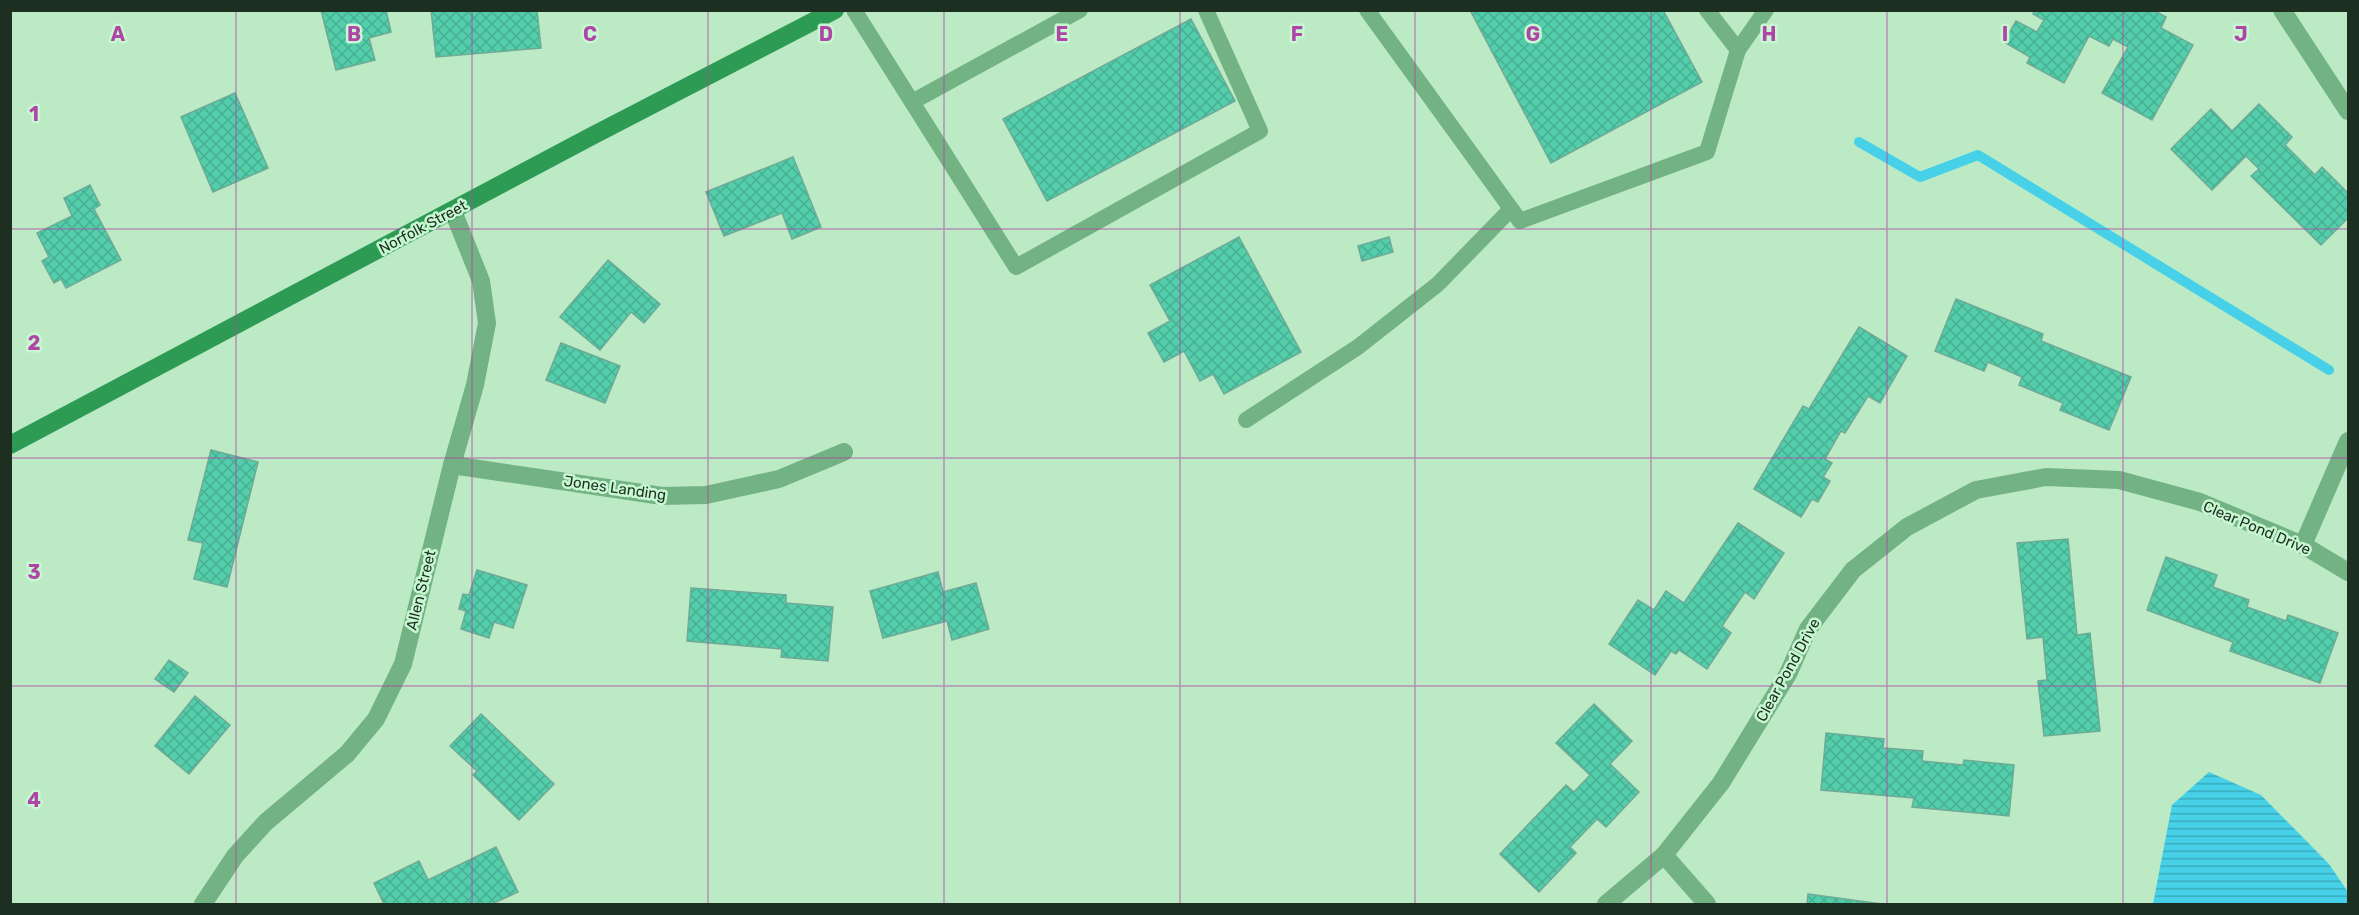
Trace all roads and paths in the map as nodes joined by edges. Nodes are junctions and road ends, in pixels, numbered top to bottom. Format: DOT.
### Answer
graph roads {
  1 [pos="854,10"];
  2 [pos="1080,10"];
  3 [pos="1206,10"];
  4 [pos="1367,10"];
  5 [pos="1707,10"];
  6 [pos="1766,10"];
  7 [pos="2282,10"];
  8 [pos="830,12"];
  9 [pos="1738,50"];
  10 [pos="912,102"];
  11 [pos="2349,111"];
  12 [pos="1511,210"];
  13 [pos="453,211"];
  14 [pos="1246,420"];
  15 [pos="2349,441"];
  16 [pos="10,445"];
  17 [pos="844,452"];
  18 [pos="452,465"];
  19 [pos="2303,545"];
  20 [pos="2349,572"];
  21 [pos="1664,855"];
  22 [pos="203,904"];
  23 [pos="1606,904"];
  24 [pos="1707,904"];
  1 -- 10 [label="lane"];
  2 -- 10 [label="lane"];
  3 -- 10 [label="lane"];
  4 -- 12 [label="lane"];
  5 -- 9 [label="lane"];
  6 -- 9 [label="lane"];
  7 -- 11 [label="street"];
  8 -- 13 [label="main road, Norfolk Street"];
  9 -- 12 [label="lane"];
  12 -- 14 [label="lane"];
  13 -- 16 [label="main road, Norfolk Street"];
  13 -- 18 [label="street, Allen Street"];
  15 -- 19 [label="street"];
  17 -- 18 [label="street, Jones Landing"];
  18 -- 22 [label="street, Allen Street"];
  19 -- 20 [label="street, Clear Pond Drive"];
  19 -- 21 [label="street, Clear Pond Drive"];
  21 -- 23 [label="street, Clear Pond Drive"];
  21 -- 24 [label="street"];
}
